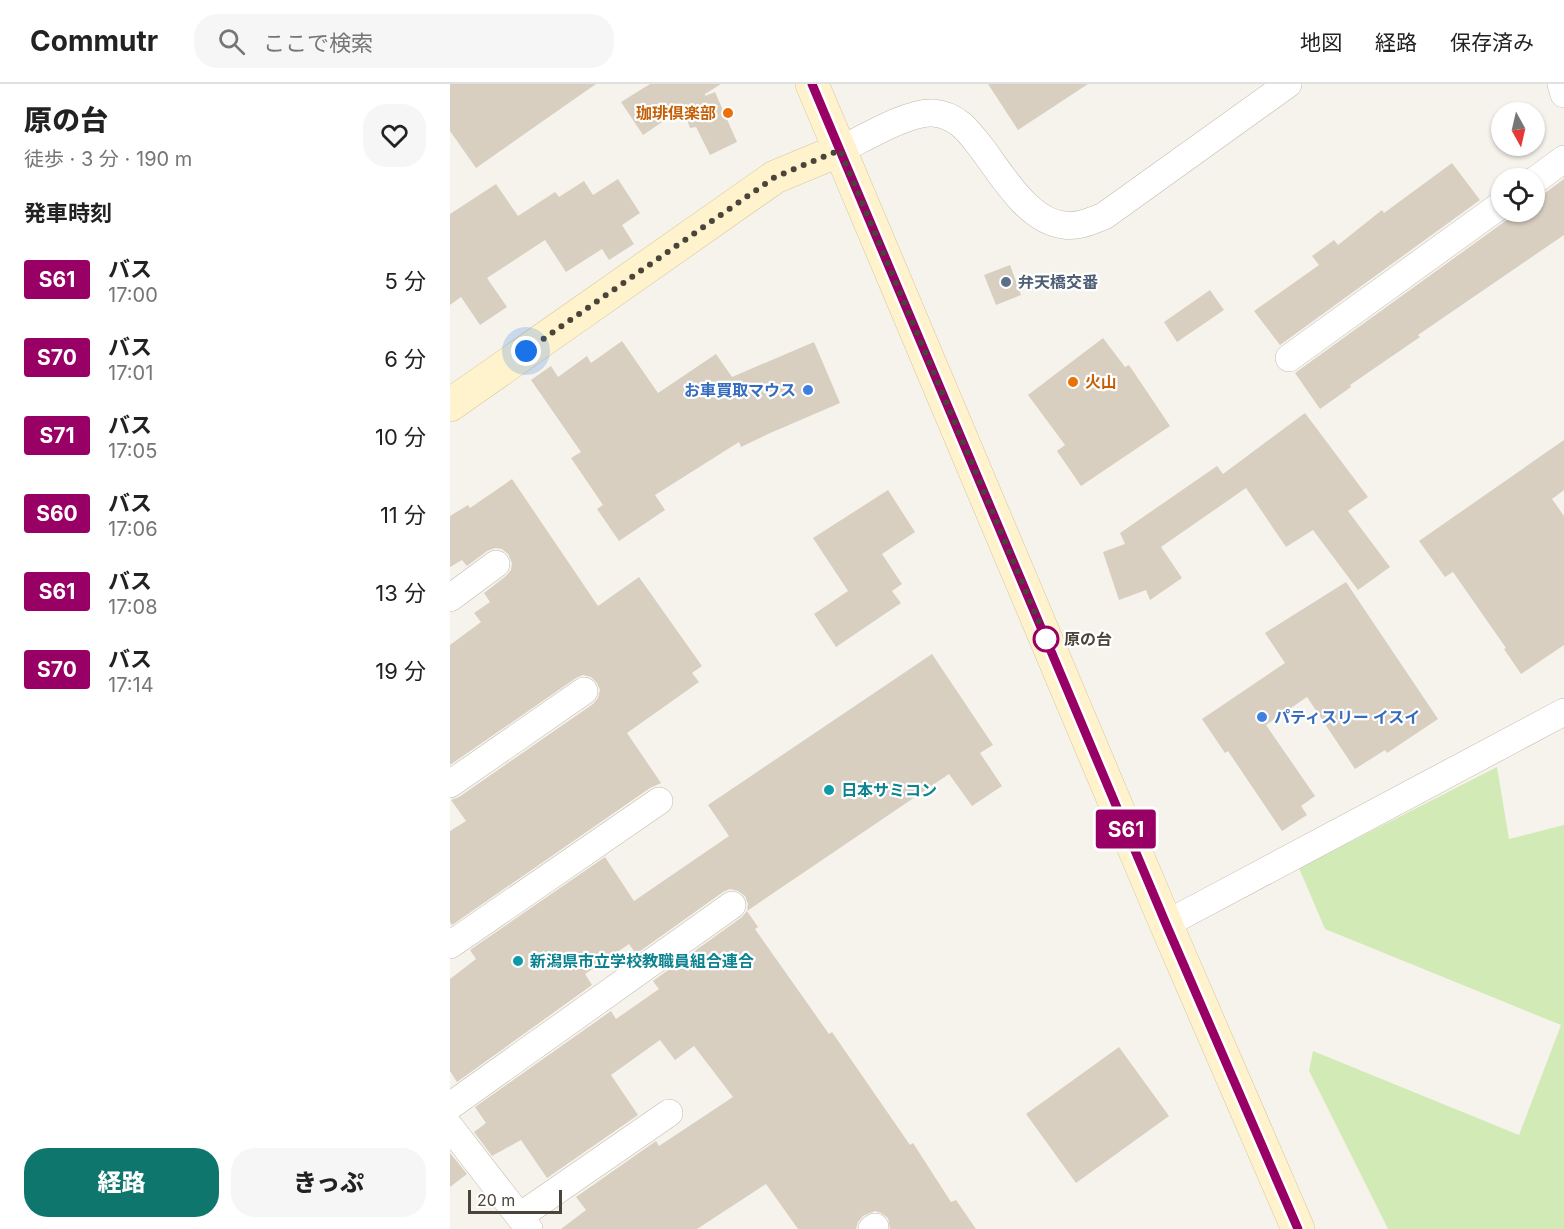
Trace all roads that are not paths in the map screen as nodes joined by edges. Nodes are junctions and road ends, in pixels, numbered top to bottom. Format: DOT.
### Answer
graph roads {
  1 [pos="812,84"];
  2 [pos="1288,84"];
  3 [pos="1562,84"];
  4 [pos="1564,94"];
  5 [pos="840,150"];
  6 [pos="1564,159"];
  7 [pos="1545,173"];
  8 [pos="1491,212"];
  9 [pos="1289,358"];
  10 [pos="450,405"];
  11 [pos="496,564"];
  12 [pos="450,598"];
  13 [pos="584,691"];
  14 [pos="1564,712"];
  15 [pos="450,784"];
  16 [pos="659,801"];
  17 [pos="732,905"];
  18 [pos="1166,924"];
  19 [pos="450,945"];
  20 [pos="450,1106"];
  21 [pos="655,1114"];
  22 [pos="450,1127"];
  23 [pos="524,1222"];
  24 [pos="1298,1229"];
  1 -- 5 [label="street"];
  2 -- 5 [label="street"];
  3 -- 4 [label="street"];
  5 -- 10 [label="street"];
  5 -- 18 [label="street"];
  6 -- 7 [label="street"];
  8 -- 9 [label="street"];
  11 -- 12 [label="street"];
  13 -- 15 [label="street"];
  14 -- 18 [label="street"];
  16 -- 19 [label="street"];
  17 -- 20 [label="street"];
  18 -- 24 [label="street"];
  21 -- 23 [label="street"];
  22 -- 23 [label="street"];
}
